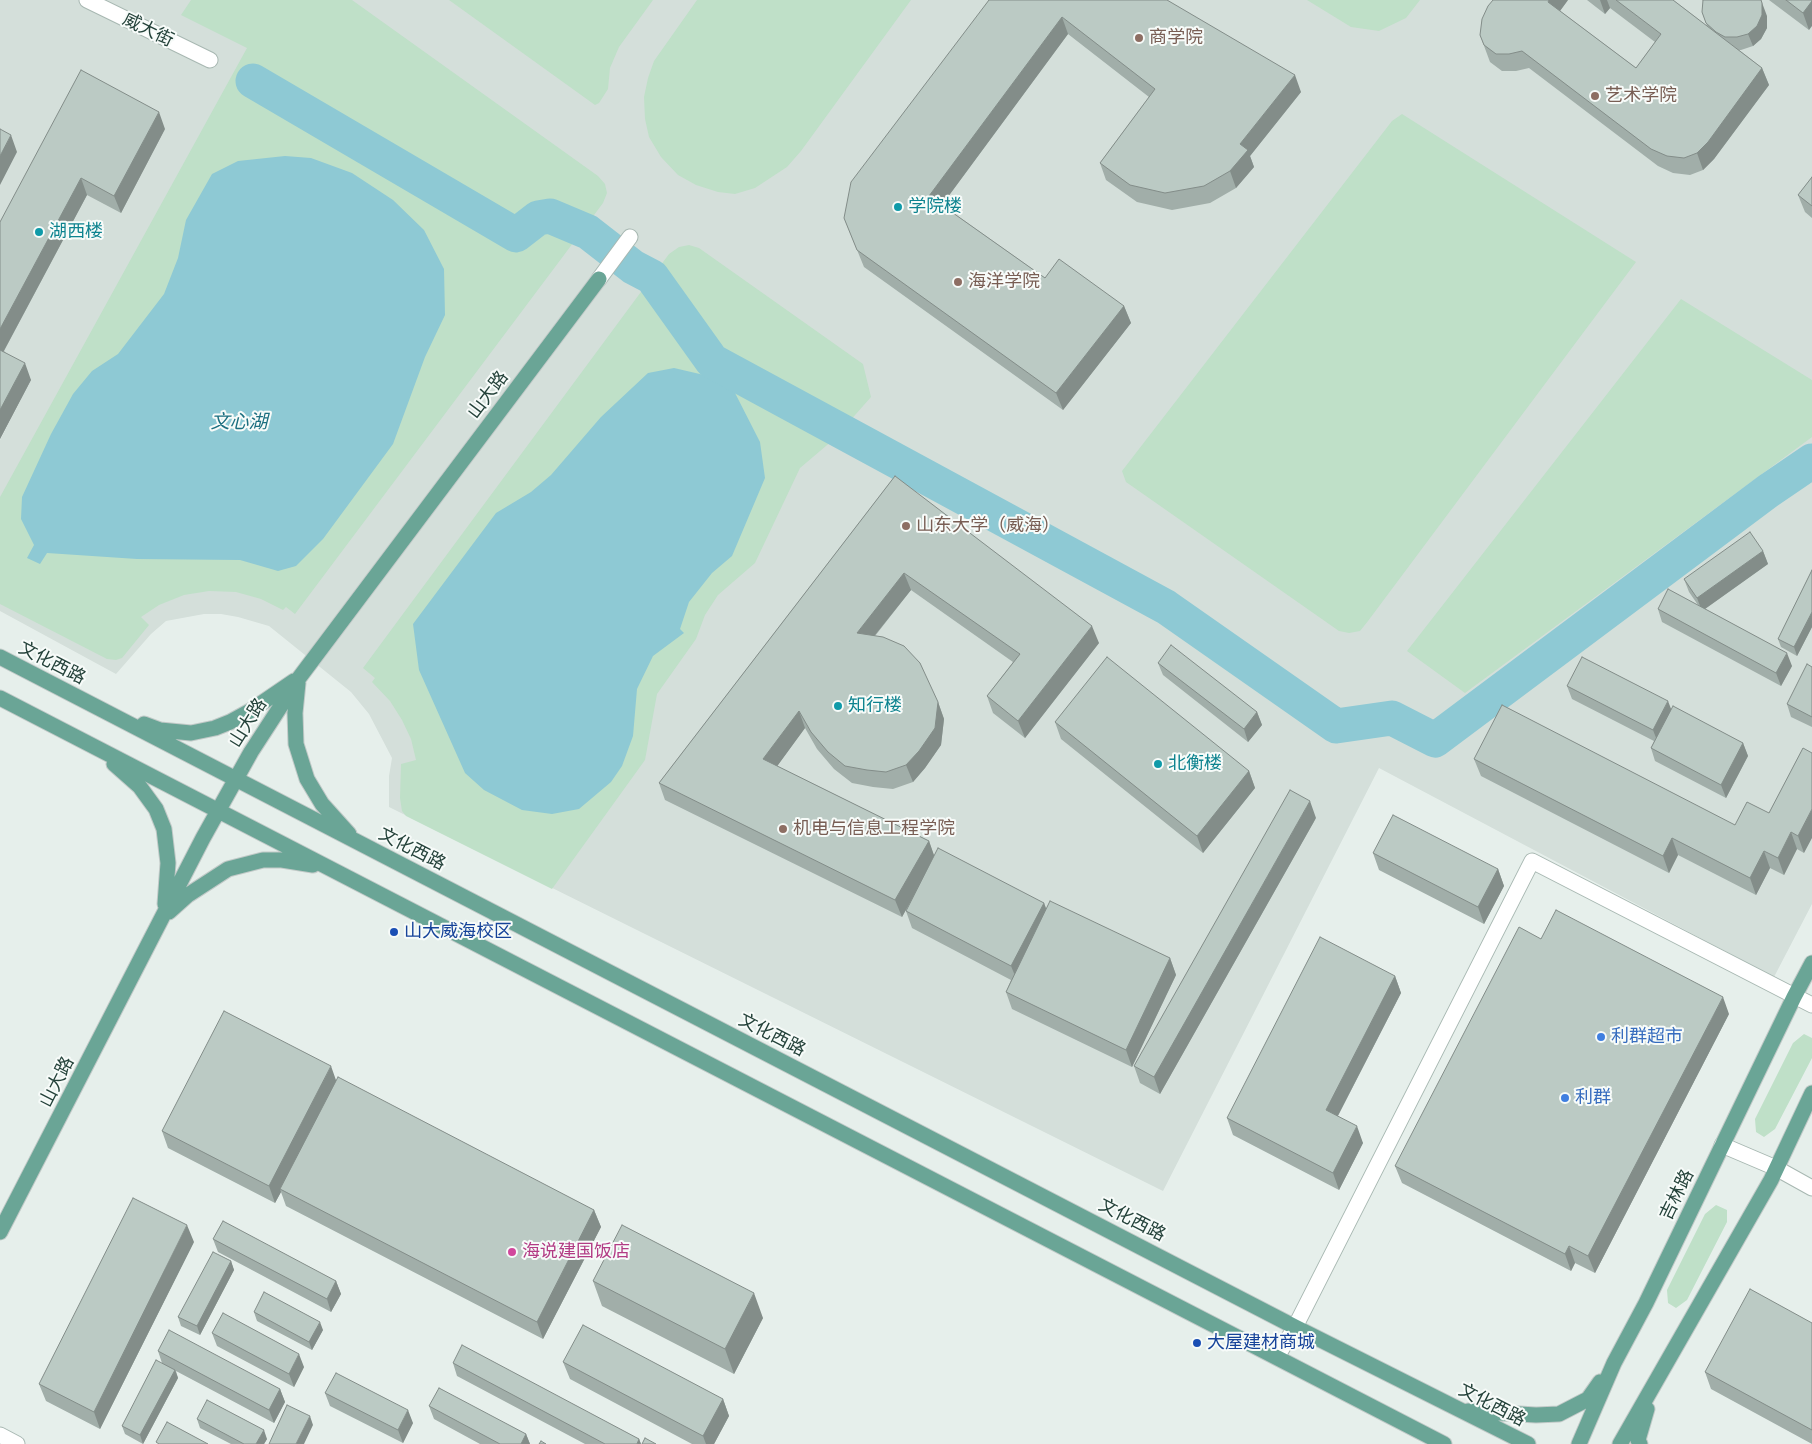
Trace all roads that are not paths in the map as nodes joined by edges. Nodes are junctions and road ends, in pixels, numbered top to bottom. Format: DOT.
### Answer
graph roads {
  1 [pos="87,0"];
  2 [pos="210,60"];
  3 [pos="630,237"];
  4 [pos="599,279"];
  5 [pos="0,657"];
  6 [pos="299,678"];
  7 [pos="0,698"];
  8 [pos="99,709"];
  9 [pos="78,738"];
  10 [pos="236,780"];
  11 [pos="218,810"];
  12 [pos="355,841"];
  13 [pos="344,876"];
  14 [pos="162,918"];
  15 [pos="1812,963"];
  16 [pos="1794,997"];
  17 [pos="1812,1006"];
  18 [pos="1812,1093"];
  19 [pos="1722,1145"];
  20 [pos="1776,1168"];
  21 [pos="1812,1188"];
  22 [pos="0,1232"];
  23 [pos="1295,1327"];
  24 [pos="1276,1357"];
  25 [pos="1614,1363"];
  26 [pos="1652,1388"];
  27 [pos="1460,1410"];
  28 [pos="0,1435"];
  29 [pos="1442,1443"];
  30 [pos="17,1444"];
  31 [pos="1528,1444"];
  32 [pos="1579,1444"];
  33 [pos="1620,1444"];
  34 [pos="1640,1444"];
  1 -- 2 [label="street, 威大街"];
  3 -- 4 [label="street"];
  4 -- 6 [label="main road, 山大路"];
  5 -- 8 [label="main road, 文化西路"];
  6 -- 8 [label="main road"];
  6 -- 10 [label="main road, 山大路"];
  6 -- 12 [label="main road"];
  7 -- 9 [label="main road"];
  8 -- 10 [label="main road, 文化西路"];
  9 -- 11 [label="main road"];
  9 -- 14 [label="main road"];
  10 -- 11 [label="main road, 山大路"];
  10 -- 12 [label="main road, 文化西路"];
  11 -- 13 [label="main road"];
  11 -- 14 [label="main road, 山大路"];
  12 -- 23 [label="main road, 文化西路"];
  13 -- 14 [label="main road"];
  13 -- 24 [label="main road"];
  14 -- 22 [label="main road, 山大路"];
  15 -- 16 [label="main road, 吉林路"];
  16 -- 17 [label="street"];
  16 -- 19 [label="main road, 吉林路"];
  16 -- 23 [label="street"];
  18 -- 20 [label="main road"];
  19 -- 20 [label="street"];
  19 -- 25 [label="main road, 吉林路"];
  20 -- 21 [label="street"];
  20 -- 26 [label="main road"];
  23 -- 24 [label="street"];
  23 -- 27 [label="main road, 文化西路"];
  24 -- 29 [label="main road"];
  25 -- 27 [label="main road"];
  25 -- 32 [label="main road, 吉林路"];
  26 -- 33 [label="main road"];
  26 -- 34 [label="main road"];
  27 -- 31 [label="main road, 文化西路"];
  28 -- 30 [label="street"];
}
